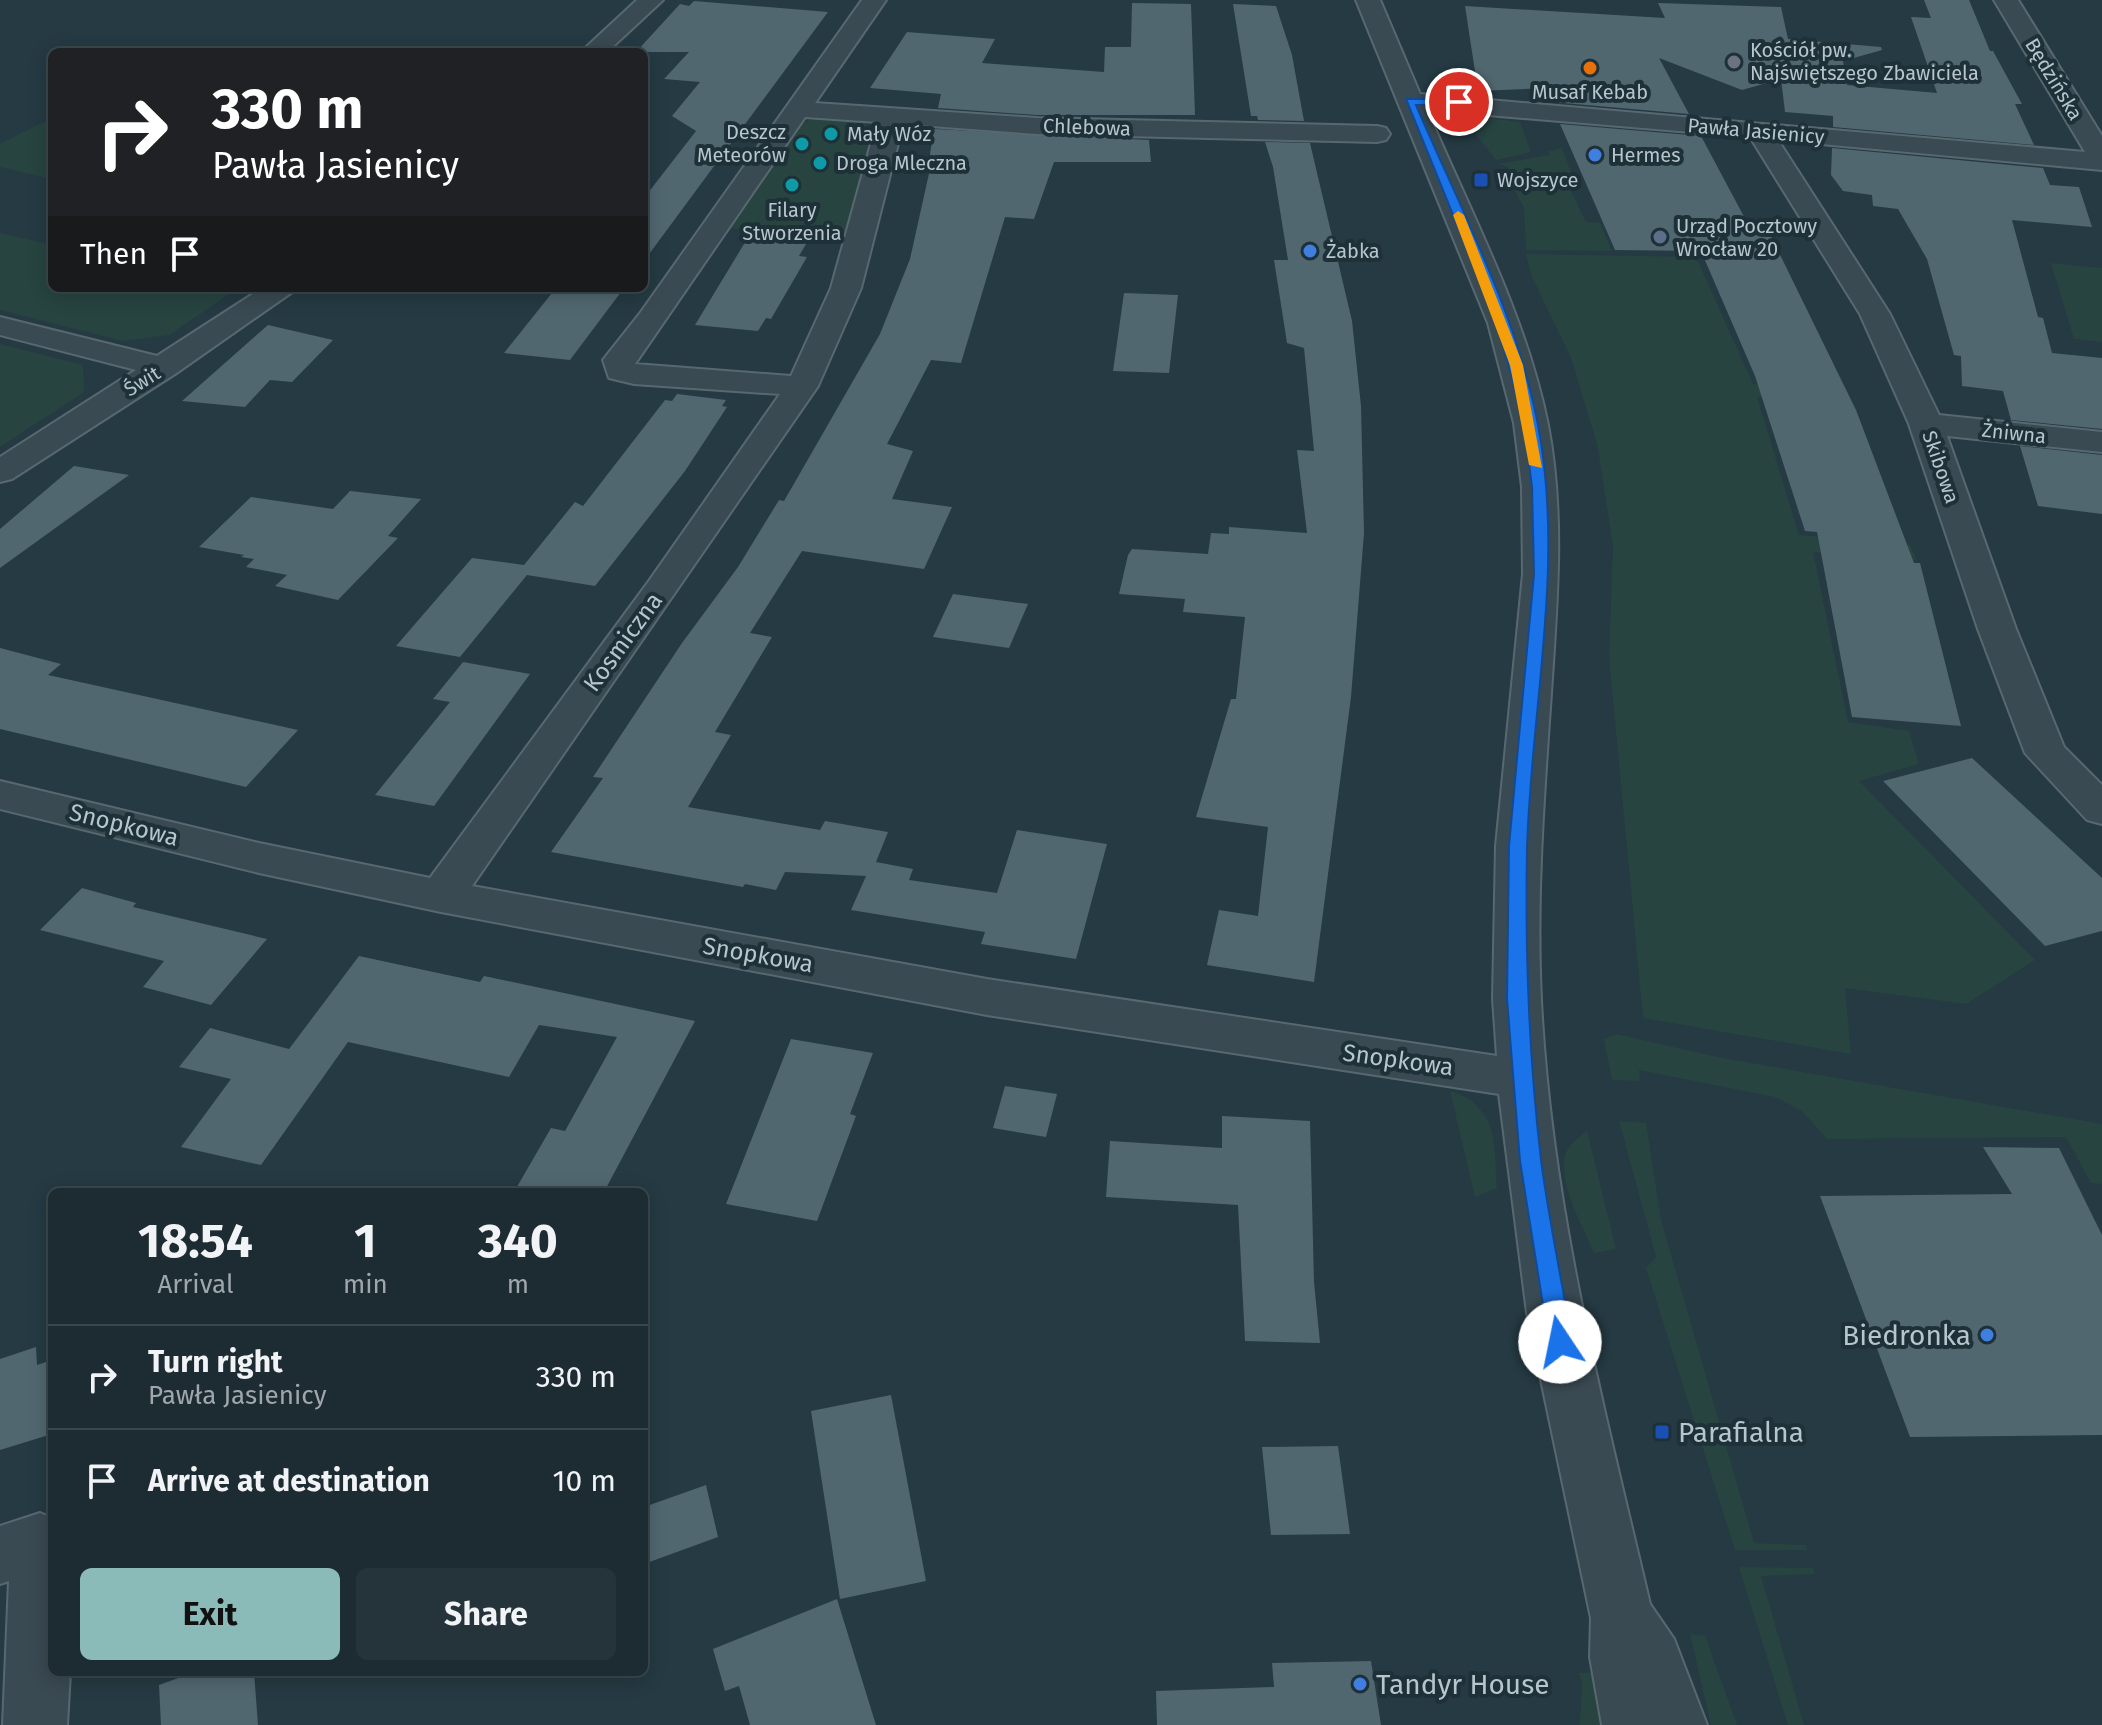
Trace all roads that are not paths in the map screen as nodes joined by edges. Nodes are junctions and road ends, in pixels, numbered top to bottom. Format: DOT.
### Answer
graph roads {
  1 [pos="651,0"];
  2 [pos="874,0"];
  3 [pos="1368,0"];
  4 [pos="2006,0"];
  5 [pos="597,48"];
  6 [pos="1409,101"];
  7 [pos="797,109"];
  8 [pos="892,115"];
  9 [pos="1759,131"];
  10 [pos="1377,134"];
  11 [pos="2102,160"];
  12 [pos="277,292"];
  13 [pos="0,326"];
  14 [pos="164,367"];
  15 [pos="802,386"];
  16 [pos="1926,424"];
  17 [pos="2102,442"];
  18 [pos="0,472"];
  19 [pos="0,795"];
  20 [pos="2102,810"];
  21 [pos="441,896"];
  22 [pos="1523,1079"];
  23 [pos="20,1549"];
  24 [pos="1622,1618"];
  25 [pos="35,1725"];
  26 [pos="1634,1725"];
  27 [pos="1675,1725"];
  1 -- 5 [label="street"];
  2 -- 7 [label="street"];
  3 -- 6 [label="street"];
  4 -- 11 [label="street, Będzińska"];
  6 -- 9 [label="street, Pawła Jasienicy"];
  6 -- 22 [label="street"];
  7 -- 8 [label="street, Chlebowa"];
  7 -- 15 [label="street"];
  8 -- 10 [label="street, Chlebowa"];
  8 -- 15 [label="street, Kosmiczna"];
  9 -- 11 [label="street, Pawła Jasienicy"];
  9 -- 16 [label="street, Skibowa"];
  12 -- 14 [label="street, Świt"];
  13 -- 14 [label="street"];
  14 -- 18 [label="street, Świt"];
  15 -- 21 [label="street, Kosmiczna"];
  16 -- 17 [label="street, Żniwna"];
  16 -- 20 [label="street, Skibowa"];
  19 -- 21 [label="street, Snopkowa"];
  21 -- 22 [label="street, Snopkowa"];
  22 -- 24 [label="street"];
  23 -- 25 [label="street"];
  24 -- 26 [label="street"];
  24 -- 27 [label="street"];
}
